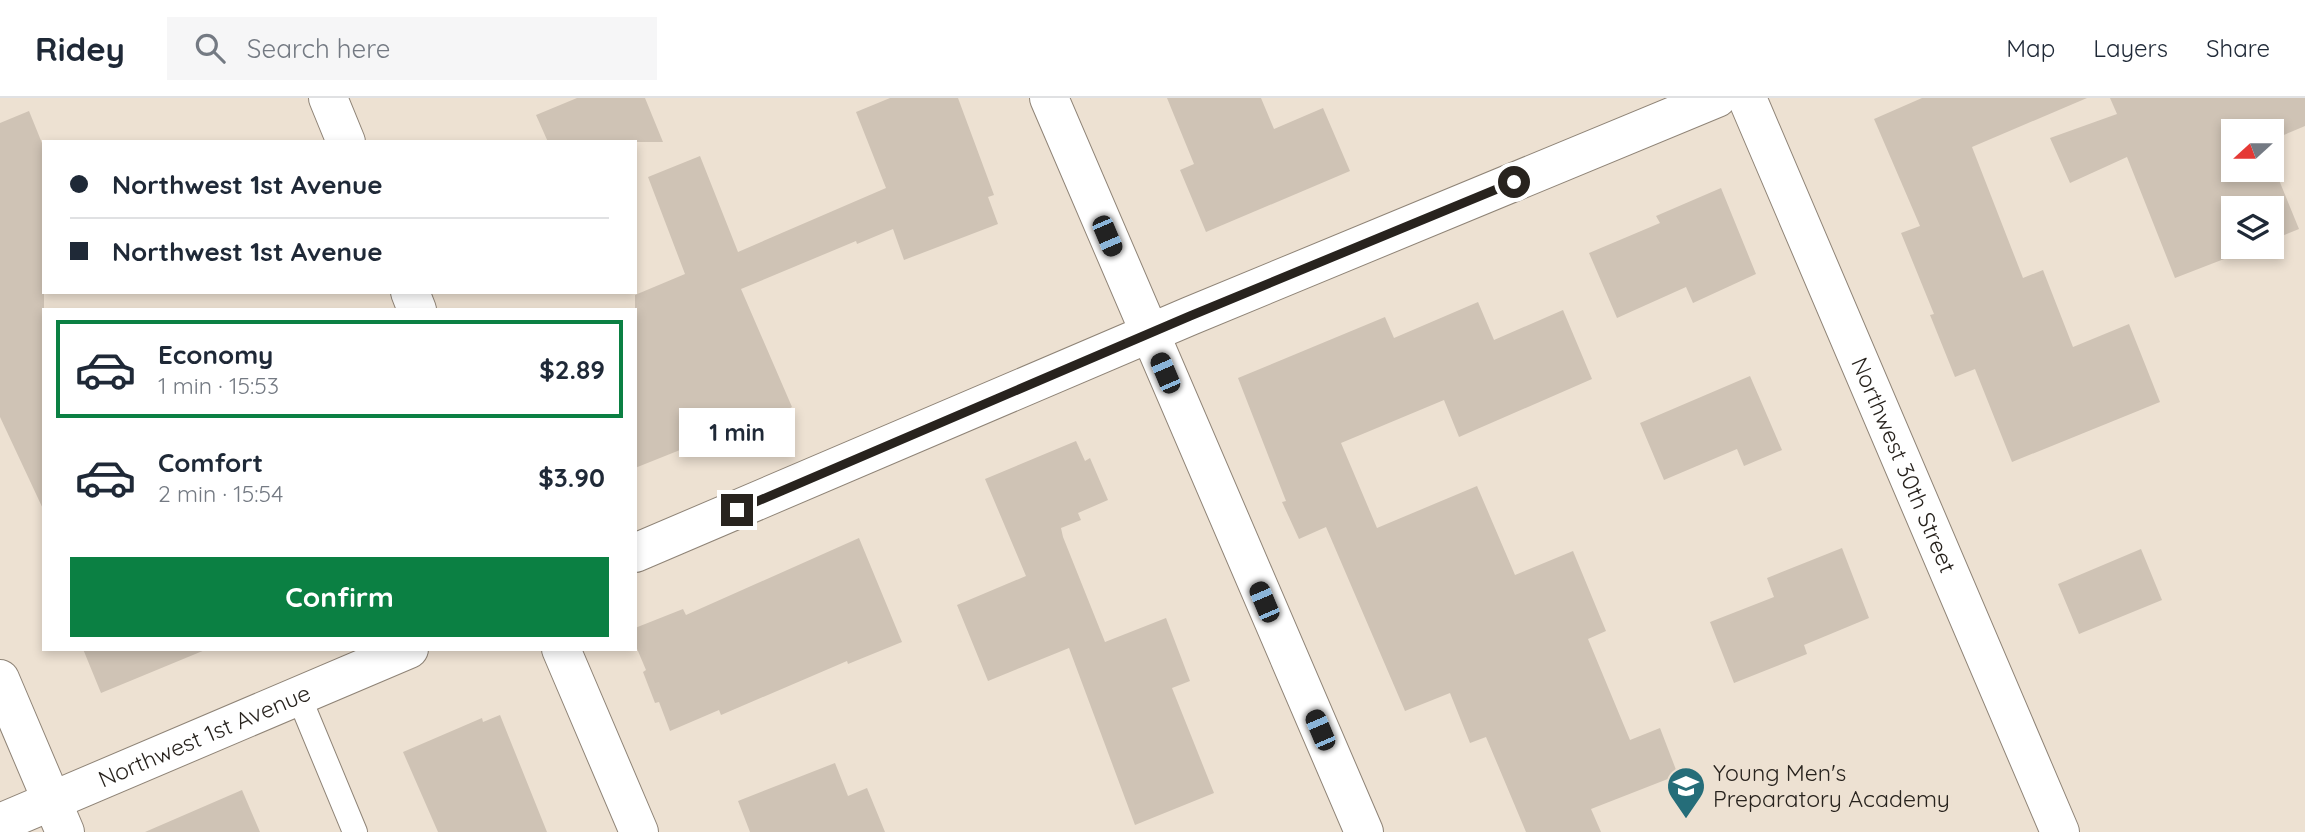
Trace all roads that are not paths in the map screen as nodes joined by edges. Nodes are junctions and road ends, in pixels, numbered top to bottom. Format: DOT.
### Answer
graph roads {
  1 [pos="328,98"];
  2 [pos="1049,98"];
  3 [pos="1717,98"];
  4 [pos="1747,98"];
  5 [pos="345,140"];
  6 [pos="1149,334"];
  7 [pos="637,552"];
  8 [pos="405,651"];
  9 [pos="562,651"];
  10 [pos="0,679"];
  11 [pos="299,697"];
  12 [pos="58,817"];
  13 [pos="0,823"];
  14 [pos="355,832"];
  15 [pos="639,832"];
  16 [pos="1364,832"];
  17 [pos="2060,832"];
  1 -- 5 [label="street"];
  2 -- 6 [label="street"];
  3 -- 6 [label="street"];
  4 -- 17 [label="street, Northwest 30th Street"];
  6 -- 7 [label="street"];
  6 -- 16 [label="street"];
  8 -- 11 [label="street, Northwest 1st Avenue"];
  9 -- 15 [label="street"];
  10 -- 12 [label="street"];
  11 -- 12 [label="street, Northwest 1st Avenue"];
  11 -- 14 [label="lane"];
  12 -- 13 [label="street, Northwest 1st Avenue"];
}
